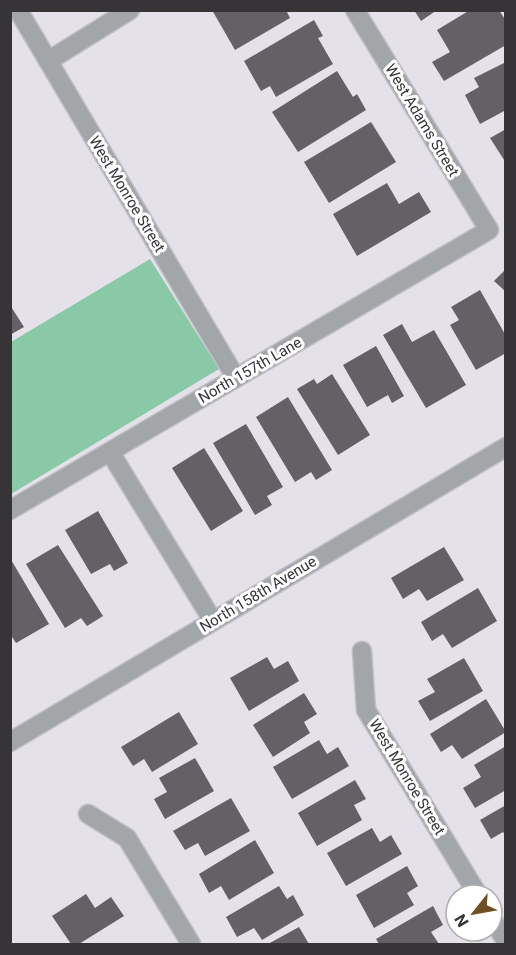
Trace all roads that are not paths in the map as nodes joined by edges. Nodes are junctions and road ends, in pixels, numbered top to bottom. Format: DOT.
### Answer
graph roads {
  1 [pos="18,10"];
  2 [pos="130,10"];
  3 [pos="355,10"];
  4 [pos="48,61"];
  5 [pos="489,230"];
  6 [pos="236,378"];
  7 [pos="506,447"];
  8 [pos="110,452"];
  9 [pos="10,510"];
  10 [pos="213,621"];
  11 [pos="362,651"];
  12 [pos="10,742"];
  13 [pos="88,814"];
  14 [pos="471,883"];
  15 [pos="191,945"];
  1 -- 4 [label="street, West Monroe Street"];
  2 -- 4 [label="street"];
  3 -- 5 [label="street, West Adams Street"];
  4 -- 6 [label="street, West Monroe Street"];
  5 -- 6 [label="street, North 157th Lane"];
  6 -- 8 [label="street, North 157th Lane"];
  7 -- 10 [label="street, North 158th Avenue"];
  8 -- 9 [label="street, North 157th Lane"];
  8 -- 10 [label="street"];
  10 -- 12 [label="street, North 158th Avenue"];
  11 -- 14 [label="street, West Monroe Street"];
  13 -- 15 [label="street"];
}
